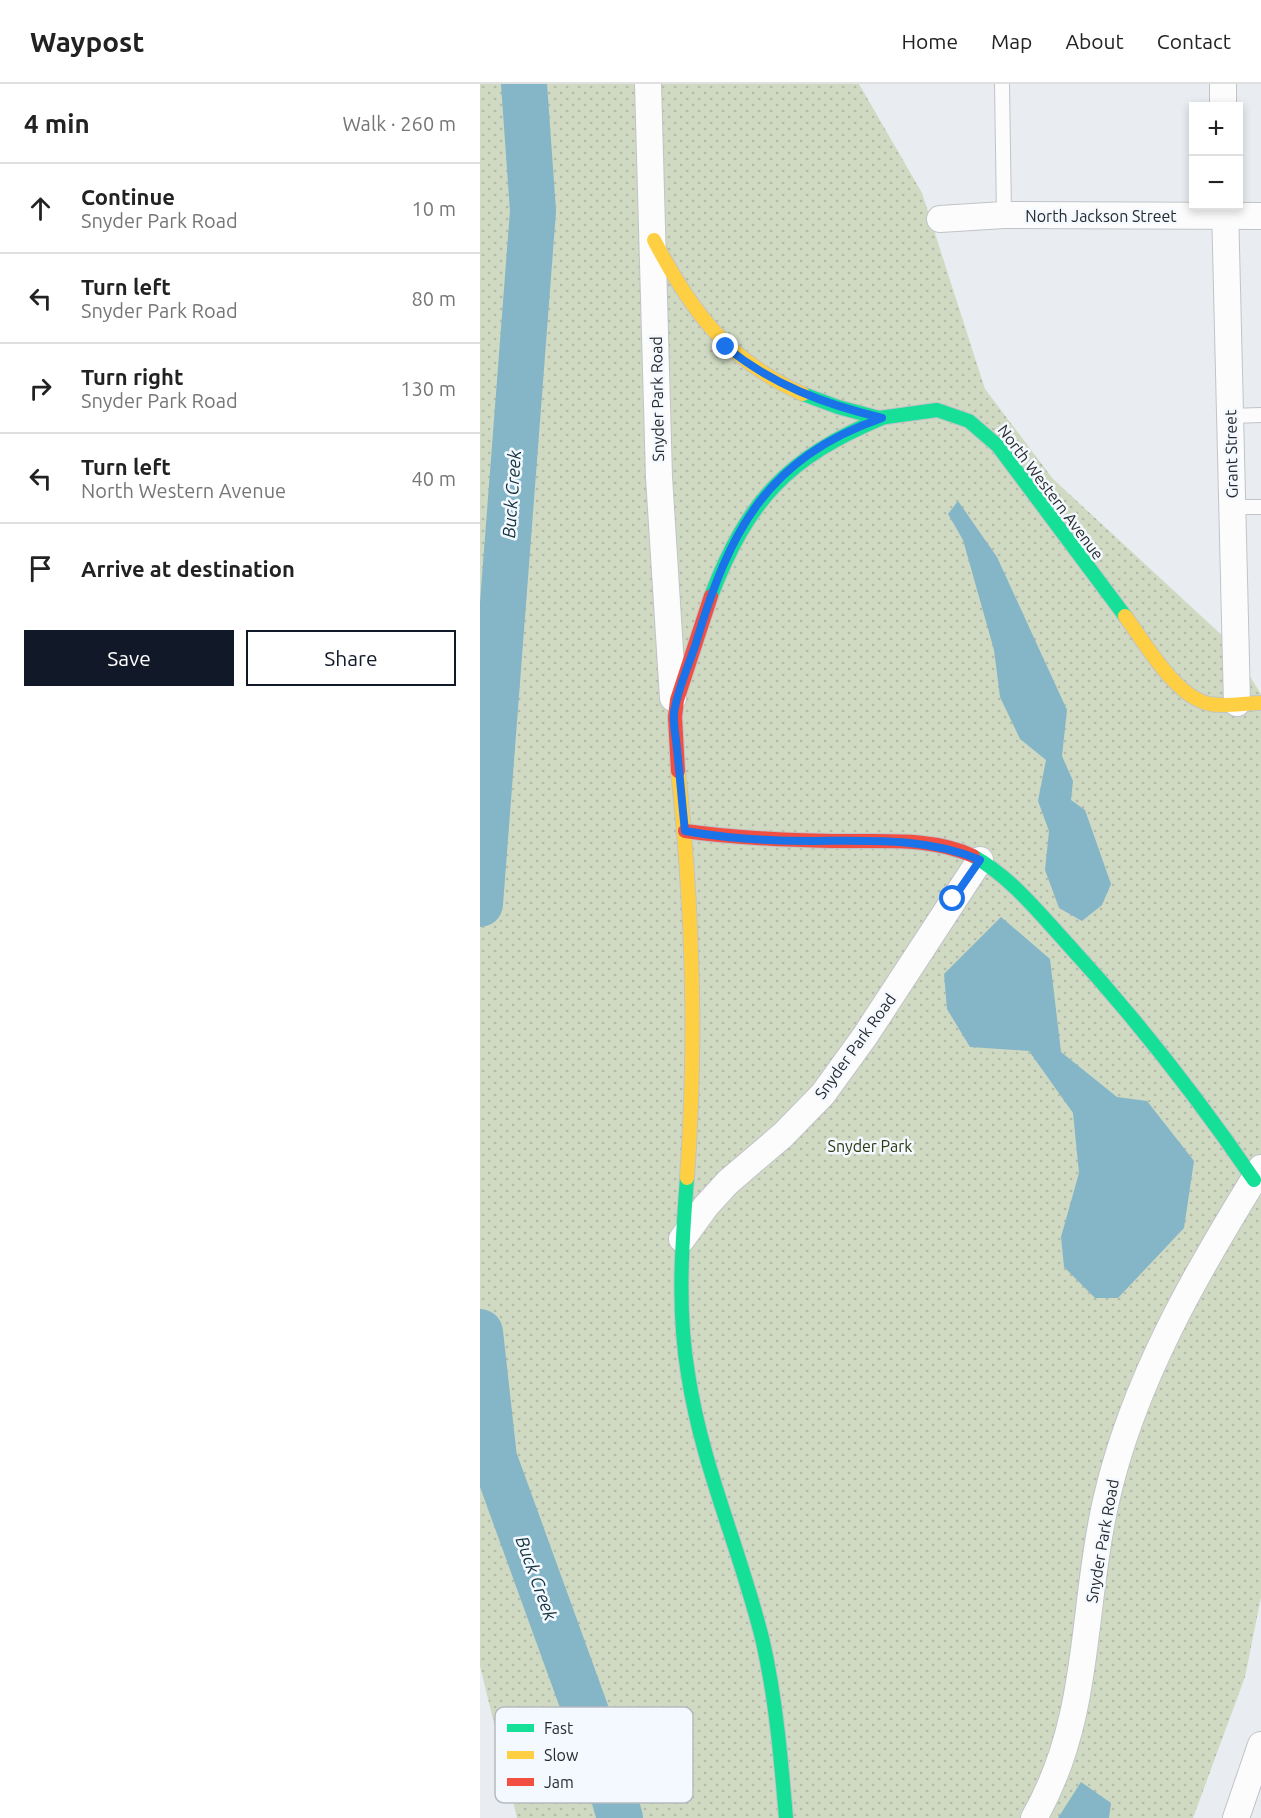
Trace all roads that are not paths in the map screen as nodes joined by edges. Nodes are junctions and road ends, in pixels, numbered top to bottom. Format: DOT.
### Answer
graph roads {
  1 [pos="648,84"];
  2 [pos="1002,84"];
  3 [pos="1223,84"];
  4 [pos="1223,102"];
  5 [pos="1226,211"];
  6 [pos="1004,215"];
  7 [pos="1261,216"];
  8 [pos="940,219"];
  9 [pos="654,240"];
  10 [pos="1261,415"];
  11 [pos="1230,416"];
  12 [pos="882,418"];
  13 [pos="1232,507"];
  14 [pos="1261,507"];
  15 [pos="1249,703"];
  16 [pos="674,713"];
  17 [pos="685,831"];
  18 [pos="980,860"];
  19 [pos="1257,1174"];
  20 [pos="682,1239"];
  21 [pos="1261,1745"];
  22 [pos="786,1818"];
  23 [pos="1034,1818"];
  24 [pos="1236,1818"];
  1 -- 9 [label="street, Snyder Park Road"];
  2 -- 6 [label="lane"];
  3 -- 4 [label="street"];
  5 -- 6 [label="street, North Jackson Street"];
  5 -- 7 [label="street, North Jackson Street"];
  5 -- 11 [label="street, Grant Street"];
  6 -- 8 [label="street, North Jackson Street"];
  9 -- 12 [label="street, North Western Avenue"];
  9 -- 16 [label="street, Snyder Park Road"];
  10 -- 11 [label="lane"];
  11 -- 13 [label="street, Grant Street"];
  12 -- 15 [label="street, North Western Avenue"];
  12 -- 16 [label="street, Snyder Park Road"];
  13 -- 14 [label="lane"];
  13 -- 15 [label="street, Grant Street"];
  16 -- 17 [label="street, Snyder Park Road"];
  17 -- 18 [label="street, Snyder Park Road"];
  17 -- 20 [label="street, Snyder Park Road"];
  18 -- 19 [label="street, Snyder Park Road"];
  18 -- 20 [label="street, Snyder Park Road"];
  19 -- 23 [label="street, Snyder Park Road"];
  20 -- 22 [label="street, Snyder Park Road"];
  21 -- 24 [label="street"];
}
